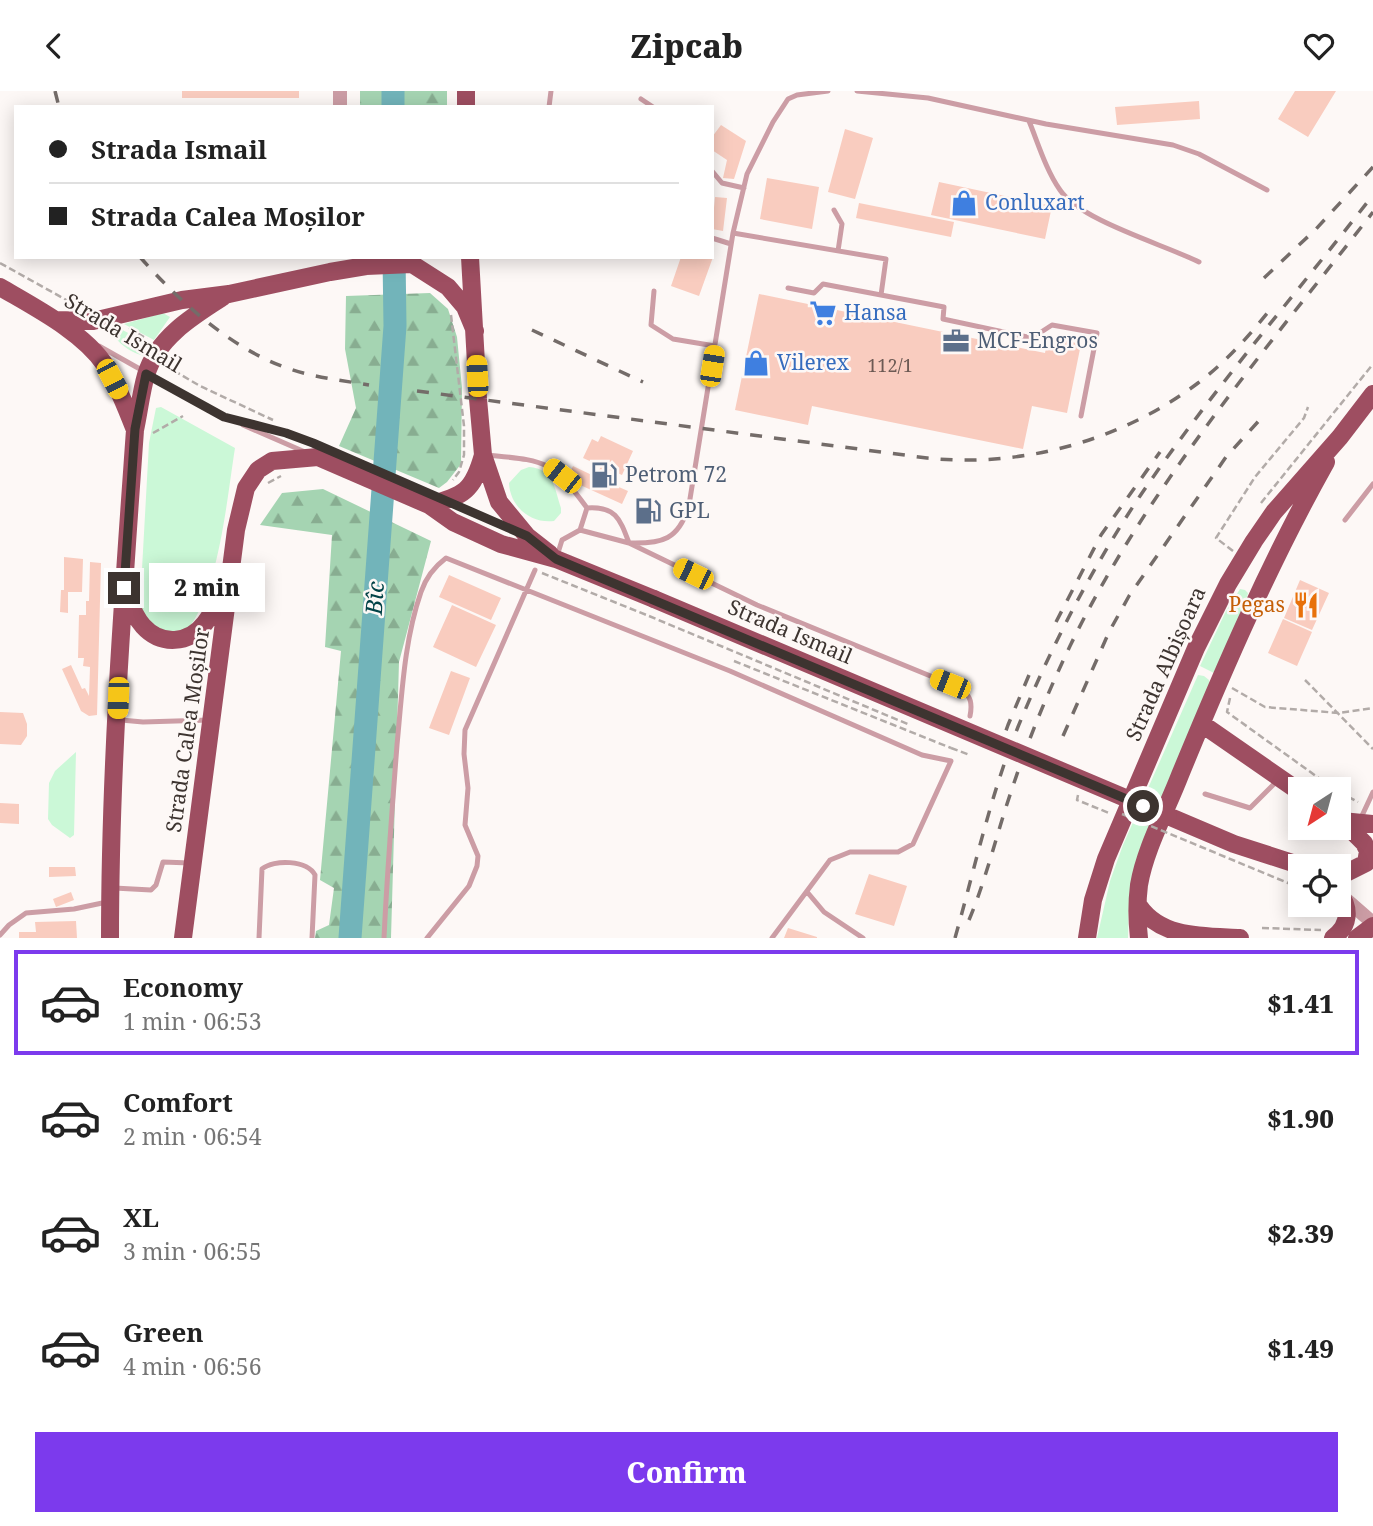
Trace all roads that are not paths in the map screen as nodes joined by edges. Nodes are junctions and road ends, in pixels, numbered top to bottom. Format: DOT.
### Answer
graph roads {
  1 [pos="786,91"];
  2 [pos="828,91"];
  3 [pos="857,91"];
  4 [pos="641,99"];
  5 [pos="788,99"];
  6 [pos="650,105"];
  7 [pos="1029,121"];
  8 [pos="714,173"];
  9 [pos="744,188"];
  10 [pos="1267,190"];
  11 [pos="834,210"];
  12 [pos="733,233"];
  13 [pos="714,239"];
  14 [pos="731,244"];
  15 [pos="838,251"];
  16 [pos="471,259"];
  17 [pos="413,262"];
  18 [pos="1199,262"];
  19 [pos="353,264"];
  20 [pos="0,287"];
  21 [pos="788,288"];
  22 [pos="654,291"];
  23 [pos="229,293"];
  24 [pos="881,295"];
  25 [pos="56,320"];
  26 [pos="475,331"];
  27 [pos="715,346"];
  28 [pos="146,374"];
  29 [pos="1373,394"];
  30 [pos="1081,416"];
  31 [pos="224,417"];
  32 [pos="144,431"];
  33 [pos="1340,437"];
  34 [pos="483,455"];
  35 [pos="318,457"];
  36 [pos="338,460"];
  37 [pos="1373,484"];
  38 [pos="439,496"];
  39 [pos="587,507"];
  40 [pos="1345,520"];
  41 [pos="580,530"];
  42 [pos="527,536"];
  43 [pos="629,543"];
  44 [pos="556,559"];
  45 [pos="536,570"];
  46 [pos="232,572"];
  47 [pos="1228,585"];
  48 [pos="124,588"];
  49 [pos="525,589"];
  50 [pos="1258,596"];
  51 [pos="970,716"];
  52 [pos="117,719"];
  53 [pos="212,720"];
  54 [pos="1202,724"];
  55 [pos="1281,778"];
  56 [pos="1288,783"];
  57 [pos="1373,792"];
  58 [pos="1205,794"];
  59 [pos="1353,822"];
  60 [pos="1373,838"];
  61 [pos="1288,861"];
  62 [pos="193,863"];
  63 [pos="1351,876"];
  64 [pos="1373,877"];
  65 [pos="1351,882"];
  66 [pos="807,893"];
  67 [pos="111,894"];
  68 [pos="1351,898"];
  69 [pos="1139,906"];
  70 [pos="1348,917"];
  71 [pos="1373,925"];
  72 [pos="1330,934"];
  73 [pos="0,935"];
  74 [pos="1206,937"];
  75 [pos="110,938"];
  76 [pos="183,938"];
  77 [pos="259,938"];
  78 [pos="312,938"];
  79 [pos="384,938"];
  80 [pos="427,938"];
  81 [pos="772,938"];
  82 [pos="863,938"];
  83 [pos="1087,938"];
  84 [pos="1139,938"];
  85 [pos="1237,938"];
  86 [pos="1357,938"];
  1 -- 5 [label="lane"];
  2 -- 5 [label="lane"];
  3 -- 7 [label="lane"];
  4 -- 6 [label="lane"];
  5 -- 9 [label="lane"];
  7 -- 10 [label="lane"];
  7 -- 18 [label="lane"];
  8 -- 9 [label="lane"];
  9 -- 12 [label="lane"];
  11 -- 15 [label="lane"];
  12 -- 14 [label="lane"];
  12 -- 15 [label="lane"];
  13 -- 14 [label="lane"];
  14 -- 27 [label="lane"];
  15 -- 24 [label="lane"];
  16 -- 26 [label="main road"];
  17 -- 19 [label="main road"];
  17 -- 26 [label="main road"];
  19 -- 23 [label="main road"];
  20 -- 25 [label="main road, Strada Ismail"];
  21 -- 24 [label="lane"];
  22 -- 27 [label="lane"];
  23 -- 25 [label="main road"];
  23 -- 28 [label="main road"];
  24 -- 30 [label="lane"];
  25 -- 28 [label="lane, Strada Ismail"];
  25 -- 32 [label="main road"];
  26 -- 34 [label="main road"];
  27 -- 43 [label="lane"];
  28 -- 31 [label="lane, Strada Ismail"];
  28 -- 32 [label="main road"];
  29 -- 33 [label="main road, Strada Albișoara"];
  31 -- 35 [label="lane, Strada Ismail"];
  31 -- 36 [label="lane, Strada Ismail"];
  32 -- 48 [label="main road"];
  33 -- 47 [label="main road, Strada Albișoara"];
  33 -- 50 [label="main road, Strada Albișoara"];
  34 -- 38 [label="main road"];
  34 -- 39 [label="lane"];
  34 -- 42 [label="main road"];
  35 -- 36 [label="main road, Strada Ismail"];
  35 -- 46 [label="main road, Strada Calea Moșilor"];
  36 -- 38 [label="main road, Strada Ismail"];
  37 -- 40 [label="lane"];
  38 -- 42 [label="lane, Strada Ismail"];
  38 -- 44 [label="main road, Strada Ismail"];
  39 -- 41 [label="lane"];
  39 -- 43 [label="lane"];
  41 -- 43 [label="lane"];
  41 -- 44 [label="lane"];
  42 -- 44 [label="main road"];
  43 -- 51 [label="lane"];
  44 -- 61 [label="main road, Strada Ismail, bridge"];
  45 -- 49 [label="lane"];
  46 -- 48 [label="main road"];
  46 -- 53 [label="main road, Strada Calea Moșilor"];
  47 -- 50 [label="main road"];
  47 -- 83 [label="main road, Strada Albișoara"];
  48 -- 52 [label="main road"];
  49 -- 66 [label="lane"];
  49 -- 79 [label="lane"];
  49 -- 80 [label="lane"];
  50 -- 54 [label="main road, Strada Albișoara"];
  52 -- 53 [label="lane"];
  52 -- 67 [label="main road"];
  53 -- 62 [label="main road, Strada Calea Moșilor"];
  54 -- 55 [label="main road"];
  54 -- 69 [label="main road, Strada Albișoara"];
  55 -- 56 [label="main road"];
  55 -- 58 [label="lane"];
  57 -- 59 [label="lane"];
  59 -- 60 [label="main road"];
  59 -- 63 [label="main road"];
  62 -- 67 [label="lane"];
  62 -- 76 [label="main road, Strada Calea Moșilor"];
  64 -- 65 [label="main road"];
  66 -- 81 [label="lane"];
  66 -- 82 [label="lane"];
  67 -- 73 [label="lane"];
  67 -- 75 [label="main road"];
  68 -- 71 [label="street"];
  69 -- 74 [label="main road"];
  69 -- 84 [label="main road, Strada Albișoara"];
  70 -- 72 [label="main road"];
  71 -- 86 [label="main road"];
  74 -- 85 [label="main road"];
  77 -- 78 [label="lane"];
}
